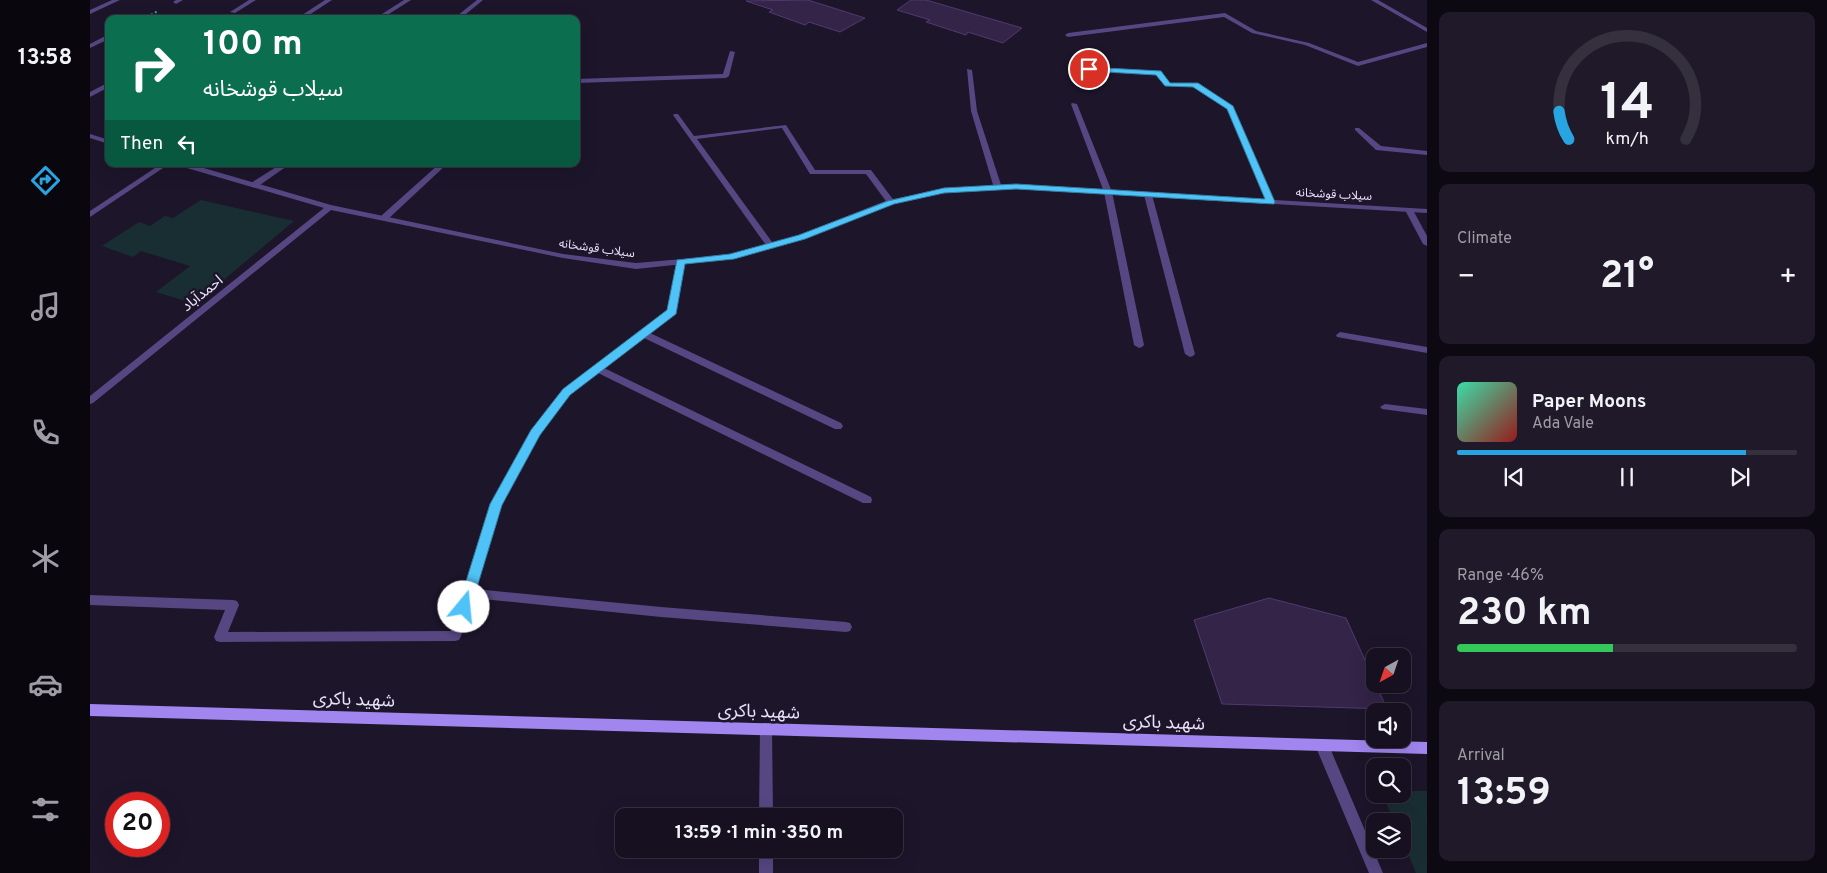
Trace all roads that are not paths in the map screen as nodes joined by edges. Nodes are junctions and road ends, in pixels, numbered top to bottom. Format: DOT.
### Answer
graph roads {
  1 [pos="117,0"];
  2 [pos="253,0"];
  3 [pos="329,0"];
  4 [pos="408,0"];
  5 [pos="480,0"];
  6 [pos="1374,0"];
  7 [pos="90,12"];
  8 [pos="233,12"];
  9 [pos="305,15"];
  10 [pos="384,15"];
  11 [pos="461,15"];
  12 [pos="1427,30"];
  13 [pos="1068,35"];
  14 [pos="105,38"];
  15 [pos="1427,45"];
  16 [pos="90,46"];
  17 [pos="732,52"];
  18 [pos="1072,68"];
  19 [pos="969,70"];
  20 [pos="580,81"];
  21 [pos="105,86"];
  22 [pos="90,95"];
  23 [pos="1074,104"];
  24 [pos="676,115"];
  25 [pos="1357,129"];
  26 [pos="90,136"];
  27 [pos="692,138"];
  28 [pos="105,140"];
  29 [pos="1427,153"];
  30 [pos="162,167"];
  31 [pos="193,167"];
  32 [pos="281,167"];
  33 [pos="439,167"];
  34 [pos="254,185"];
  35 [pos="998,188"];
  36 [pos="1108,192"];
  37 [pos="1148,194"];
  38 [pos="891,202"];
  39 [pos="1271,202"];
  40 [pos="330,207"];
  41 [pos="1409,210"];
  42 [pos="1427,211"];
  43 [pos="90,215"];
  44 [pos="384,218"];
  45 [pos="1427,244"];
  46 [pos="771,246"];
  47 [pos="680,262"];
  48 [pos="644,334"];
  49 [pos="1340,334"];
  50 [pos="1139,345"];
  51 [pos="1427,350"];
  52 [pos="1190,354"];
  53 [pos="598,369"];
  54 [pos="90,401"];
  55 [pos="1385,407"];
  56 [pos="1427,412"];
  57 [pos="838,426"];
  58 [pos="867,500"];
  59 [pos="469,593"];
  60 [pos="90,600"];
  61 [pos="846,627"];
  62 [pos="90,710"];
  63 [pos="766,730"];
  64 [pos="1322,745"];
  65 [pos="1427,748"];
  66 [pos="766,808"];
  67 [pos="766,858"];
  68 [pos="766,873"];
  69 [pos="1376,873"];
  1 -- 7 [label="street"];
  2 -- 8 [label="street"];
  3 -- 9 [label="street"];
  4 -- 10 [label="street"];
  5 -- 11 [label="street"];
  6 -- 12 [label="street"];
  13 -- 15 [label="street"];
  14 -- 16 [label="street"];
  17 -- 20 [label="street"];
  18 -- 39 [label="street"];
  19 -- 35 [label="street"];
  21 -- 22 [label="street"];
  23 -- 36 [label="street"];
  24 -- 27 [label="street"];
  25 -- 29 [label="street"];
  26 -- 28 [label="street"];
  27 -- 38 [label="street"];
  27 -- 46 [label="street"];
  30 -- 43 [label="street"];
  31 -- 34 [label="street, سیلاب قوشخانه"];
  32 -- 34 [label="street"];
  33 -- 44 [label="street"];
  34 -- 40 [label="street, سیلاب قوشخانه"];
  35 -- 36 [label="street, سیلاب قوشخانه"];
  35 -- 38 [label="street, سیلاب قوشخانه"];
  36 -- 37 [label="street, سیلاب قوشخانه"];
  36 -- 50 [label="street"];
  37 -- 39 [label="street, سیلاب قوشخانه"];
  37 -- 52 [label="street"];
  38 -- 46 [label="street, سیلاب قوشخانه"];
  39 -- 41 [label="street, سیلاب قوشخانه"];
  40 -- 44 [label="street, سیلاب قوشخانه"];
  40 -- 54 [label="street, احمدآباد"];
  41 -- 42 [label="street, سیلاب قوشخانه"];
  41 -- 45 [label="street"];
  44 -- 47 [label="street, سیلاب قوشخانه"];
  46 -- 47 [label="street, سیلاب قوشخانه"];
  47 -- 48 [label="street"];
  48 -- 53 [label="street"];
  48 -- 57 [label="street"];
  49 -- 51 [label="street"];
  53 -- 58 [label="street"];
  53 -- 59 [label="street"];
  55 -- 56 [label="street"];
  59 -- 60 [label="street"];
  59 -- 61 [label="street"];
  62 -- 63 [label="main road, شهید باکری"];
  63 -- 64 [label="main road, شهید باکری"];
  63 -- 66 [label="street"];
  64 -- 65 [label="main road, شهید باکری"];
  64 -- 69 [label="street"];
  67 -- 68 [label="street"];
}
